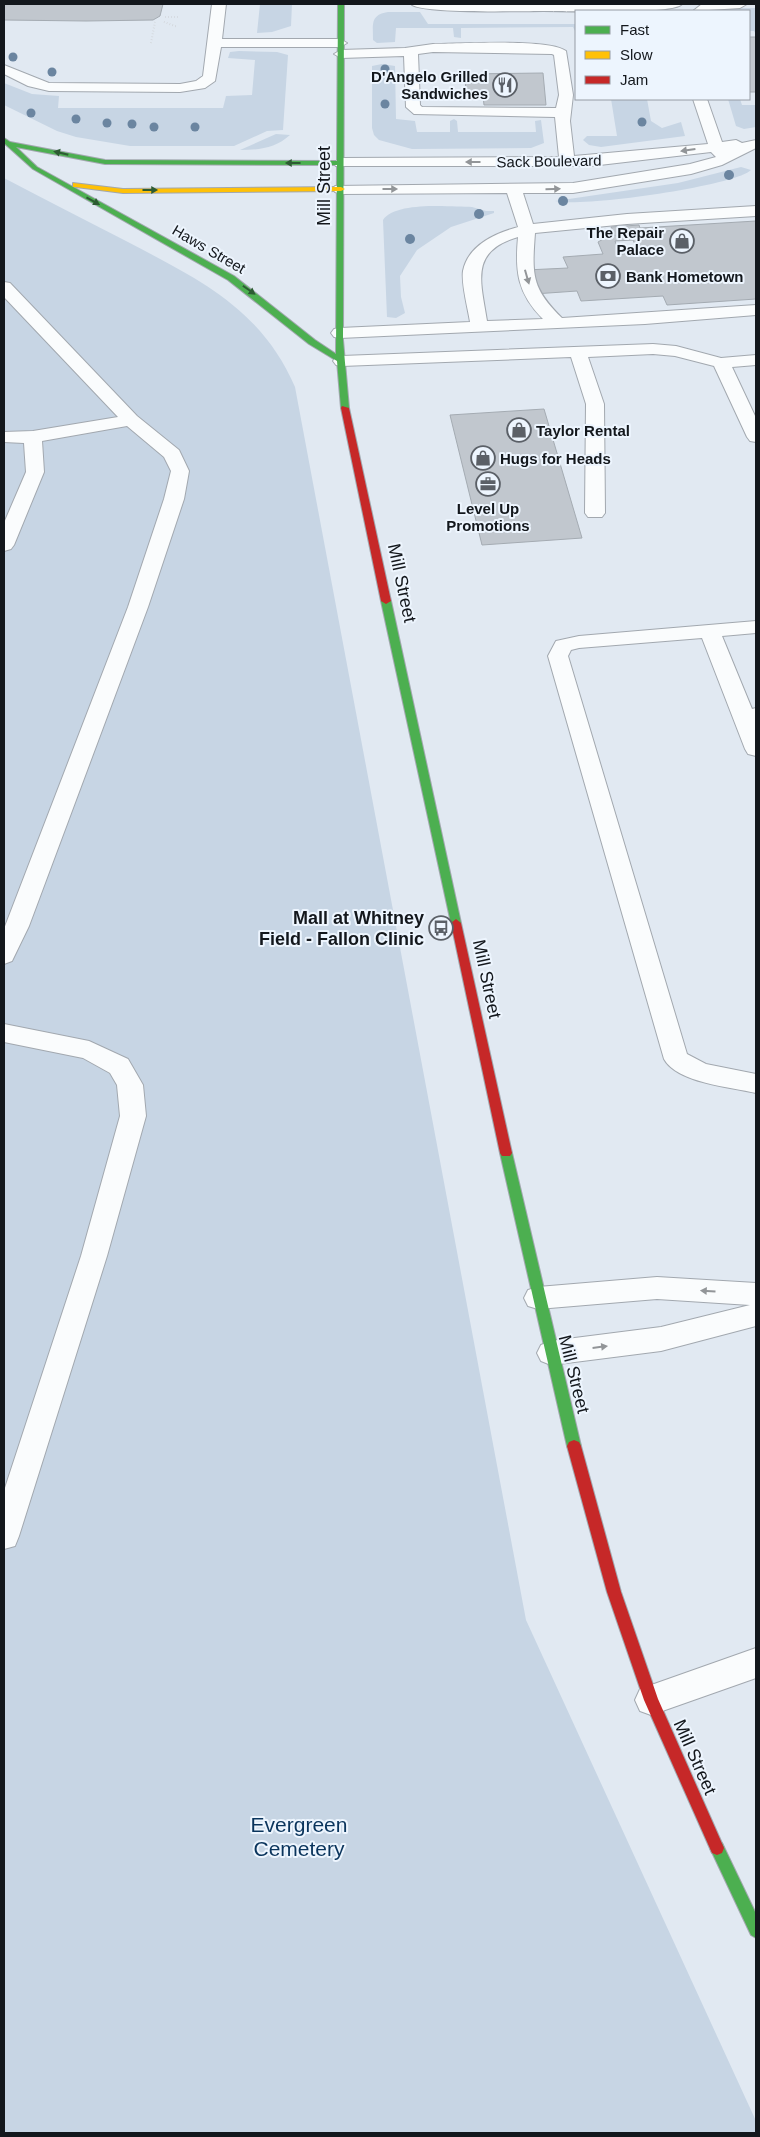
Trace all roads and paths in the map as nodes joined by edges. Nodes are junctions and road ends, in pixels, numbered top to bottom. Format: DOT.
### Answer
graph roads {
  1 [pos="219,4"];
  2 [pos="341,4"];
  3 [pos="418,4"];
  4 [pos="555,4"];
  5 [pos="677,4"];
  6 [pos="740,4"];
  7 [pos="702,10"];
  8 [pos="155,22"];
  9 [pos="151,43"];
  10 [pos="215,43"];
  11 [pos="340,48"];
  12 [pos="411,52"];
  13 [pos="4,69"];
  14 [pos="700,100"];
  15 [pos="714,100"];
  16 [pos="562,113"];
  17 [pos="712,128"];
  18 [pos="7,142"];
  19 [pos="755,144"];
  20 [pos="722,152"];
  21 [pos="567,161"];
  22 [pos="342,163"];
  23 [pos="51,177"];
  24 [pos="341,189"];
  25 [pos="514,190"];
  26 [pos="756,211"];
  27 [pos="527,230"];
  28 [pos="4,287"];
  29 [pos="756,310"];
  30 [pos="558,323"];
  31 [pos="479,326"];
  32 [pos="340,333"];
  33 [pos="578,352"];
  34 [pos="756,360"];
  35 [pos="342,361"];
  36 [pos="721,363"];
  37 [pos="131,420"];
  38 [pos="4,436"];
  39 [pos="33,437"];
  40 [pos="756,437"];
  41 [pos="595,513"];
  42 [pos="4,545"];
  43 [pos="756,627"];
  44 [pos="710,631"];
  45 [pos="750,715"];
  46 [pos="756,749"];
  47 [pos="4,955"];
  48 [pos="4,1032"];
  49 [pos="756,1083"];
  50 [pos="756,1294"];
  51 [pos="538,1298"];
  52 [pos="756,1315"];
  53 [pos="551,1354"];
  54 [pos="4,1536"];
  55 [pos="756,1663"];
  56 [pos="652,1700"];
  57 [pos="756,1930"];
  1 -- 10 [label="lane"];
  2 -- 11 [label="main road, Mill Street"];
  3 -- 4 [label="lane"];
  4 -- 5 [label="lane"];
  6 -- 7 [label="lane"];
  8 -- 9 [label="path"];
  10 -- 11 [label="lane"];
  10 -- 13 [label="lane"];
  11 -- 12 [label="lane"];
  11 -- 22 [label="main road, Mill Street"];
  12 -- 16 [label="lane"];
  12 -- 16 [label="lane"];
  14 -- 17 [label="lane"];
  15 -- 17 [label="lane"];
  16 -- 21 [label="lane"];
  17 -- 20 [label="lane"];
  22 -- 18 [label="main road, Haws Street, one-way"];
  18 -- 23 [label="main road, Haws Street"];
  19 -- 20 [label="lane"];
  20 -- 21 [label="lane, Sack Boulevard, one-way"];
  25 -- 20 [label="lane, one-way"];
  21 -- 22 [label="lane, Sack Boulevard, one-way"];
  22 -- 24 [label="main road, Mill Street"];
  23 -- 24 [label="main road, Haws Street, one-way"];
  23 -- 35 [label="main road, Haws Street, one-way"];
  24 -- 25 [label="lane, one-way"];
  24 -- 32 [label="main road, Mill Street"];
  25 -- 27 [label="lane"];
  26 -- 27 [label="lane"];
  27 -- 30 [label="lane, one-way"];
  27 -- 31 [label="lane"];
  28 -- 37 [label="lane"];
  29 -- 30 [label="lane"];
  30 -- 31 [label="lane"];
  31 -- 32 [label="lane"];
  32 -- 35 [label="main road, Mill Street"];
  33 -- 35 [label="lane"];
  33 -- 36 [label="lane"];
  33 -- 41 [label="lane"];
  34 -- 36 [label="lane"];
  35 -- 51 [label="main road, Mill Street"];
  36 -- 40 [label="lane"];
  37 -- 39 [label="lane"];
  37 -- 47 [label="lane"];
  38 -- 39 [label="lane"];
  39 -- 42 [label="lane"];
  43 -- 44 [label="lane"];
  44 -- 45 [label="lane"];
  44 -- 49 [label="lane"];
  45 -- 46 [label="lane"];
  48 -- 54 [label="lane"];
  50 -- 51 [label="lane, one-way"];
  51 -- 53 [label="main road, Mill Street"];
  53 -- 52 [label="lane, one-way"];
  53 -- 56 [label="main road, Mill Street"];
  55 -- 56 [label="lane"];
  56 -- 57 [label="main road, Mill Street"];
}
